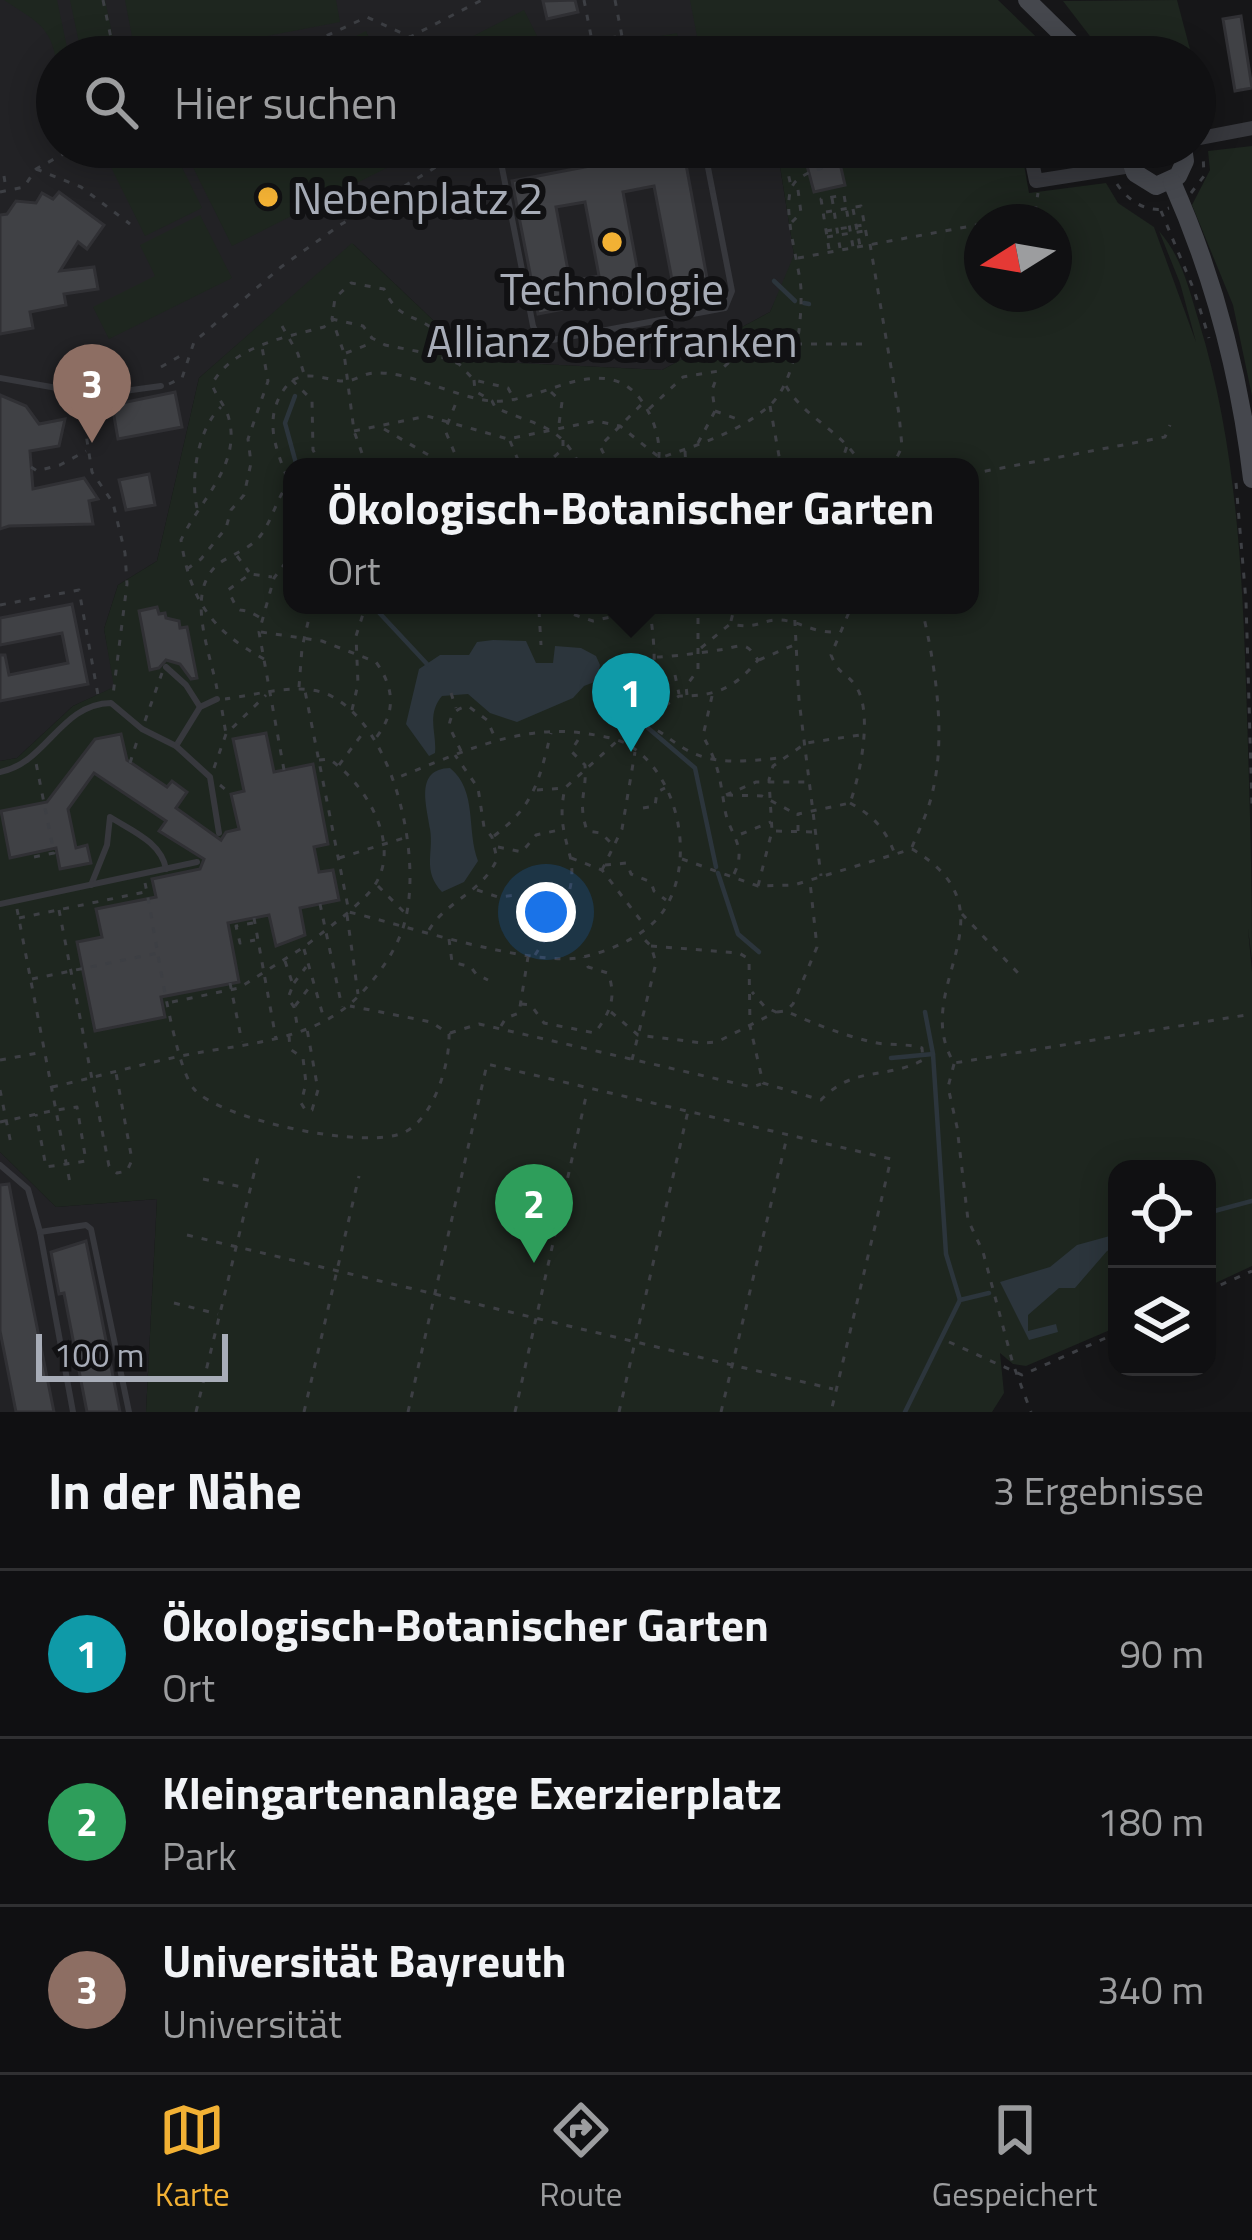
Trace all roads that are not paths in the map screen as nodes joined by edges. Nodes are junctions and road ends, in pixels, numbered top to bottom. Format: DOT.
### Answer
graph roads {
  1 [pos="1027,0"];
  2 [pos="1064,36"];
  3 [pos="1252,128"];
  4 [pos="1216,136"];
  5 [pos="502,168"];
  6 [pos="708,168"];
  7 [pos="1033,168"];
  8 [pos="1086,168"];
  9 [pos="1139,168"];
  10 [pos="1183,168"];
  11 [pos="1172,182"];
  12 [pos="0,378"];
  13 [pos="161,386"];
  14 [pos="1244,480"];
  15 [pos="166,667"];
  16 [pos="218,699"];
  17 [pos="200,707"];
  18 [pos="176,746"];
  19 [pos="0,772"];
  20 [pos="220,833"];
  21 [pos="197,862"];
  22 [pos="166,869"];
  23 [pos="91,885"];
  24 [pos="0,904"];
  25 [pos="0,1165"];
  26 [pos="40,1232"];
  27 [pos="73,1412"];
  28 [pos="129,1412"];
  1 -- 2 [label="main road"];
  3 -- 4 [label="street"];
  5 -- 6 [label="lane"];
  7 -- 8 [label="street"];
  9 -- 11 [label="main road"];
  10 -- 11 [label="main road"];
  11 -- 14 [label="main road"];
  12 -- 13 [label="lane"];
  15 -- 17 [label="lane"];
  16 -- 17 [label="lane"];
  17 -- 18 [label="lane"];
  18 -- 19 [label="lane"];
  18 -- 20 [label="lane"];
  21 -- 22 [label="lane"];
  22 -- 23 [label="lane"];
  22 -- 23 [label="lane"];
  23 -- 24 [label="lane"];
  25 -- 26 [label="lane"];
  26 -- 27 [label="lane"];
  26 -- 28 [label="lane"];
}
